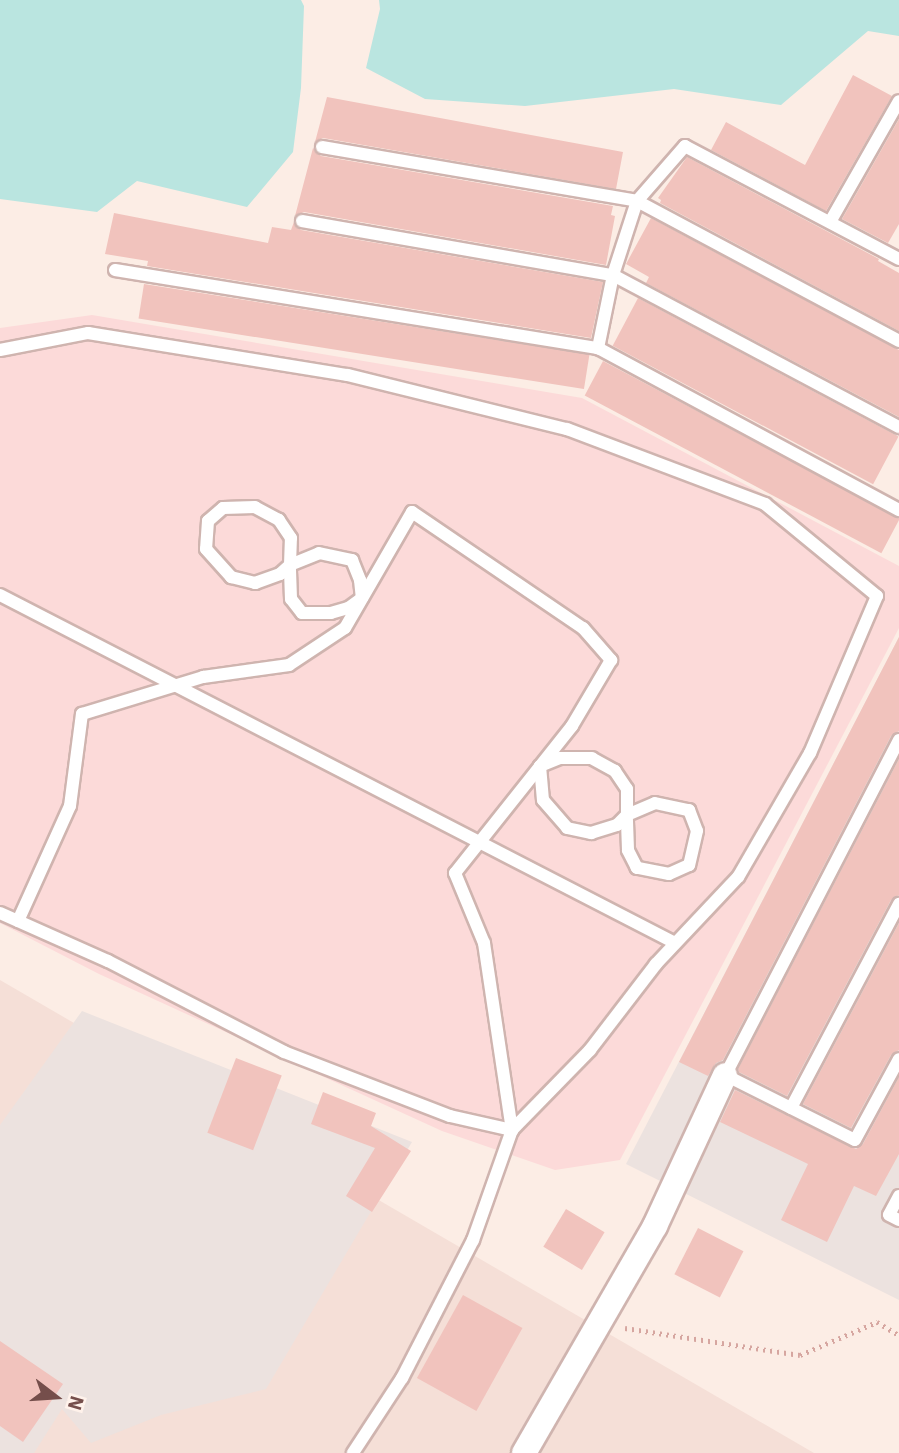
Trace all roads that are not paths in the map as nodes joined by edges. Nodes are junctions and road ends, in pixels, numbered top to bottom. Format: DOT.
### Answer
graph roads {
  1 [pos="899,101"];
  2 [pos="322,147"];
  3 [pos="637,201"];
  4 [pos="302,221"];
  5 [pos="830,222"];
  6 [pos="897,254"];
  7 [pos="115,270"];
  8 [pos="613,275"];
  9 [pos="899,341"];
  10 [pos="598,348"];
  11 [pos="0,350"];
  12 [pos="899,427"];
  13 [pos="899,510"];
  14 [pos="290,565"];
  15 [pos="0,595"];
  16 [pos="362,598"];
  17 [pos="172,686"];
  18 [pos="899,740"];
  19 [pos="540,766"];
  20 [pos="627,815"];
  21 [pos="480,841"];
  22 [pos="899,904"];
  23 [pos="0,913"];
  24 [pos="18,921"];
  25 [pos="675,943"];
  26 [pos="899,1059"];
  27 [pos="725,1075"];
  28 [pos="791,1108"];
  29 [pos="512,1130"];
  30 [pos="899,1196"];
  31 [pos="899,1220"];
  32 [pos="354,1453"];
  33 [pos="524,1453"];
  1 -- 5 [label="lane"];
  2 -- 3 [label="lane"];
  3 -- 5 [label="lane"];
  3 -- 8 [label="lane"];
  3 -- 9 [label="lane"];
  4 -- 8 [label="lane"];
  5 -- 6 [label="lane"];
  7 -- 10 [label="lane"];
  8 -- 10 [label="lane"];
  8 -- 12 [label="lane"];
  10 -- 13 [label="lane"];
  11 -- 25 [label="lane"];
  14 -- 14 [label="lane"];
  14 -- 16 [label="lane"];
  14 -- 16 [label="lane"];
  15 -- 17 [label="lane"];
  16 -- 17 [label="lane"];
  16 -- 19 [label="lane"];
  17 -- 21 [label="lane"];
  17 -- 24 [label="lane"];
  18 -- 27 [label="lane"];
  19 -- 20 [label="lane"];
  19 -- 20 [label="lane"];
  19 -- 21 [label="lane"];
  20 -- 20 [label="lane"];
  21 -- 25 [label="lane"];
  21 -- 29 [label="lane"];
  22 -- 28 [label="lane"];
  23 -- 24 [label="lane"];
  24 -- 29 [label="lane"];
  25 -- 29 [label="lane"];
  26 -- 28 [label="lane"];
  27 -- 28 [label="lane"];
  27 -- 33 [label="street"];
  29 -- 32 [label="lane"];
  30 -- 31 [label="lane"];
}
